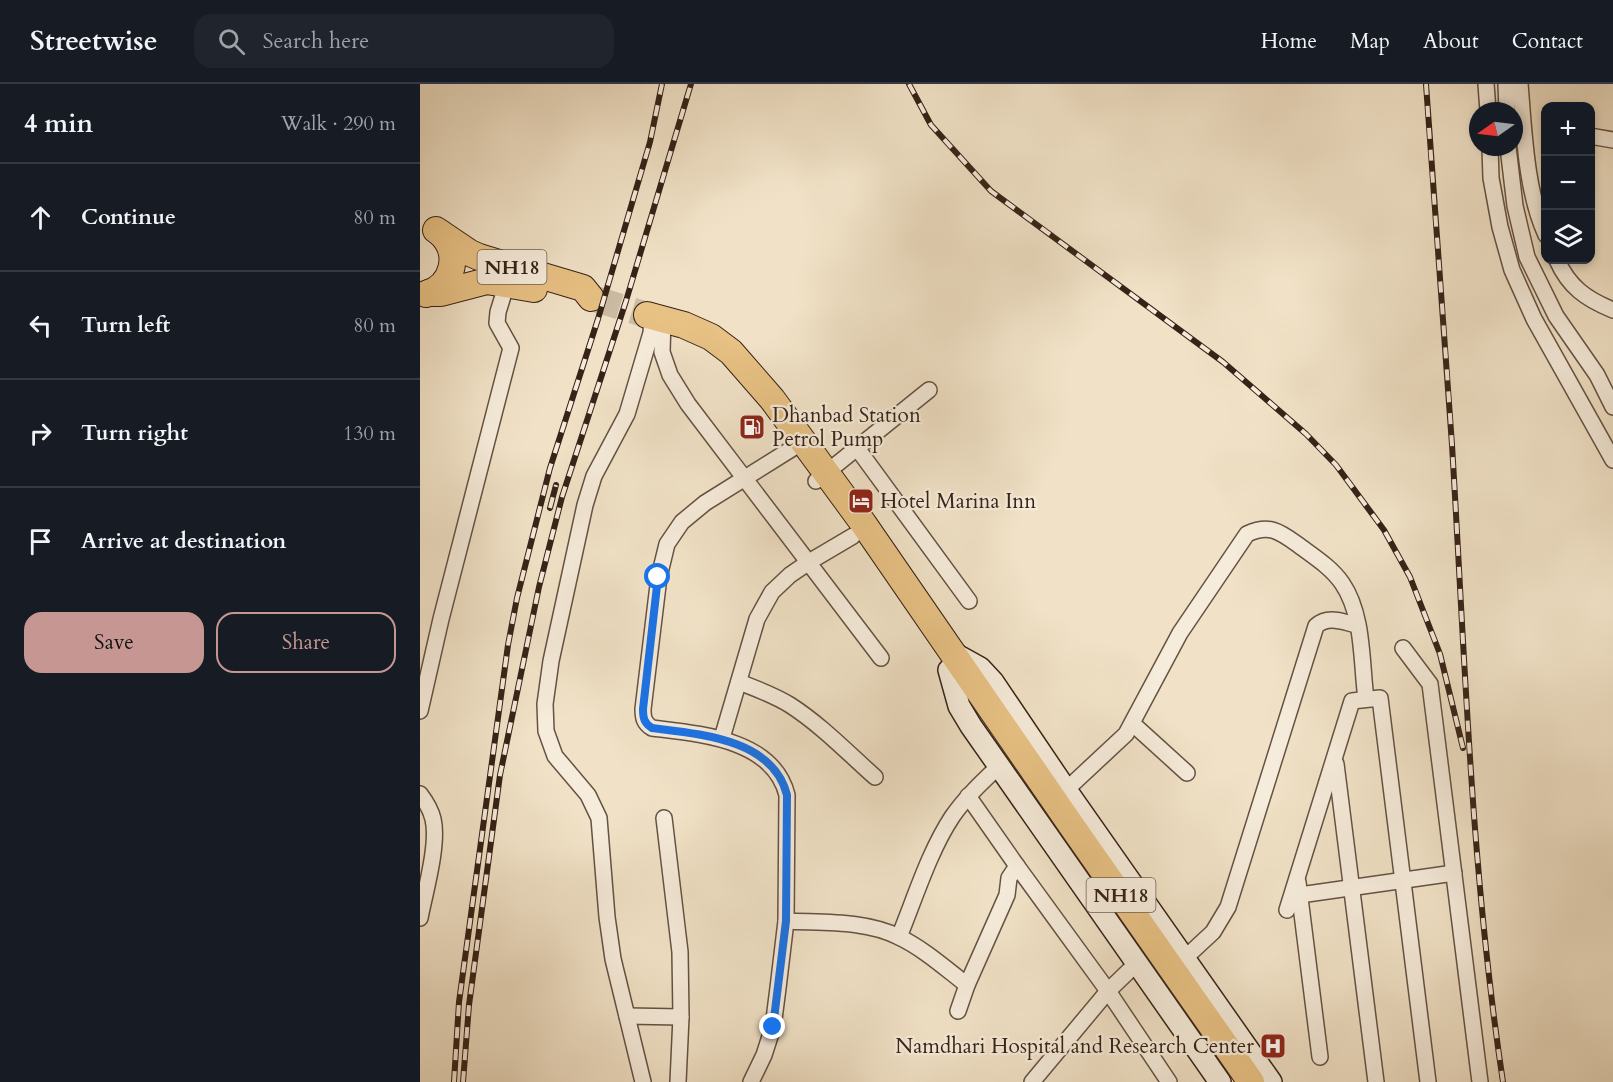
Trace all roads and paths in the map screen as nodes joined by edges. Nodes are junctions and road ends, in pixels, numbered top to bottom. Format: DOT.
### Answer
graph roads {
  1 [pos="1486,84"];
  2 [pos="1506,84"];
  3 [pos="1520,84"];
  4 [pos="1487,102"];
  5 [pos="1507,102"];
  6 [pos="1595,137"];
  7 [pos="1613,140"];
  8 [pos="1490,156"];
  9 [pos="1509,156"];
  10 [pos="1541,225"];
  11 [pos="428,228"];
  12 [pos="1561,264"];
  13 [pos="507,283"];
  14 [pos="424,294"];
  15 [pos="1613,310"];
  16 [pos="654,317"];
  17 [pos="711,337"];
  18 [pos="929,390"];
  19 [pos="1613,407"];
  20 [pos="793,448"];
  21 [pos="857,448"];
  22 [pos="1613,460"];
  23 [pos="821,477"];
  24 [pos="743,479"];
  25 [pos="853,536"];
  26 [pos="809,562"];
  27 [pos="969,601"];
  28 [pos="1357,625"];
  29 [pos="1402,648"];
  30 [pos="945,653"];
  31 [pos="881,658"];
  32 [pos="739,682"];
  33 [pos="1366,699"];
  34 [pos="420,711"];
  35 [pos="985,712"];
  36 [pos="1133,724"];
  37 [pos="722,738"];
  38 [pos="1335,757"];
  39 [pos="999,766"];
  40 [pos="1186,773"];
  41 [pos="875,777"];
  42 [pos="1066,790"];
  43 [pos="420,794"];
  44 [pos="968,796"];
  45 [pos="664,818"];
  46 [pos="1017,867"];
  47 [pos="1454,873"];
  48 [pos="1297,876"];
  49 [pos="1403,880"];
  50 [pos="1351,887"];
  51 [pos="1300,894"];
  52 [pos="1287,910"];
  53 [pos="420,918"];
  54 [pos="786,921"];
  55 [pos="900,937"];
  56 [pos="1185,958"];
  57 [pos="1137,963"];
  58 [pos="967,985"];
  59 [pos="1108,991"];
  60 [pos="958,1011"];
  61 [pos="627,1016"];
  62 [pos="681,1017"];
  63 [pos="1320,1057"];
  64 [pos="643,1082"];
  65 [pos="678,1082"];
  66 [pos="751,1082"];
  67 [pos="1032,1082"];
  68 [pos="1168,1082"];
  69 [pos="1220,1082"];
  70 [pos="1236,1082"];
  71 [pos="1251,1082"];
  72 [pos="1271,1082"];
  73 [pos="1376,1082"];
  74 [pos="1428,1082"];
  75 [pos="1480,1082"];
  1 -- 4 [label="street"];
  2 -- 5 [label="street"];
  3 -- 10 [label="street"];
  6 -- 7 [label="street"];
  8 -- 22 [label="street"];
  9 -- 19 [label="street"];
  11 -- 13 [label="highway, NH18"];
  11 -- 14 [label="highway, NH18"];
  12 -- 15 [label="street"];
  13 -- 14 [label="highway, NH18"];
  13 -- 34 [label="street"];
  16 -- 17 [label="highway, NH18"];
  16 -- 24 [label="street"];
  16 -- 61 [label="street"];
  17 -- 20 [label="highway, NH18"];
  17 -- 23 [label="highway, NH18"];
  18 -- 21 [label="street"];
  20 -- 23 [label="highway, NH18"];
  20 -- 24 [label="street"];
  21 -- 23 [label="street"];
  21 -- 27 [label="street"];
  23 -- 25 [label="highway, NH18"];
  23 -- 30 [label="highway, NH18"];
  24 -- 26 [label="street"];
  24 -- 37 [label="street"];
  25 -- 26 [label="street"];
  25 -- 30 [label="highway, NH18"];
  26 -- 31 [label="street"];
  26 -- 32 [label="street"];
  28 -- 33 [label="street"];
  28 -- 36 [label="street"];
  28 -- 56 [label="street"];
  29 -- 47 [label="street"];
  30 -- 35 [label="highway, NH18"];
  30 -- 39 [label="main road"];
  30 -- 42 [label="main road"];
  32 -- 37 [label="street"];
  32 -- 41 [label="street"];
  33 -- 38 [label="street"];
  33 -- 49 [label="street"];
  35 -- 70 [label="highway, NH18"];
  35 -- 71 [label="highway, NH18"];
  36 -- 40 [label="street"];
  36 -- 42 [label="street"];
  37 -- 54 [label="street"];
  38 -- 48 [label="street"];
  38 -- 50 [label="street"];
  39 -- 44 [label="street"];
  39 -- 57 [label="main road"];
  42 -- 56 [label="main road"];
  43 -- 53 [label="street"];
  44 -- 46 [label="street"];
  44 -- 55 [label="street"];
  45 -- 62 [label="street"];
  46 -- 58 [label="street"];
  46 -- 59 [label="street"];
  47 -- 49 [label="street"];
  47 -- 75 [label="street"];
  48 -- 51 [label="street"];
  48 -- 52 [label="street"];
  49 -- 50 [label="street"];
  49 -- 74 [label="street"];
  50 -- 51 [label="street"];
  50 -- 73 [label="street"];
  51 -- 63 [label="street"];
  54 -- 55 [label="street"];
  54 -- 66 [label="street"];
  55 -- 58 [label="street"];
  56 -- 72 [label="main road"];
  57 -- 59 [label="street"];
  57 -- 69 [label="main road"];
  58 -- 60 [label="street"];
  59 -- 67 [label="street"];
  59 -- 68 [label="street"];
  61 -- 62 [label="street"];
  61 -- 64 [label="street"];
  62 -- 65 [label="street"];
}
